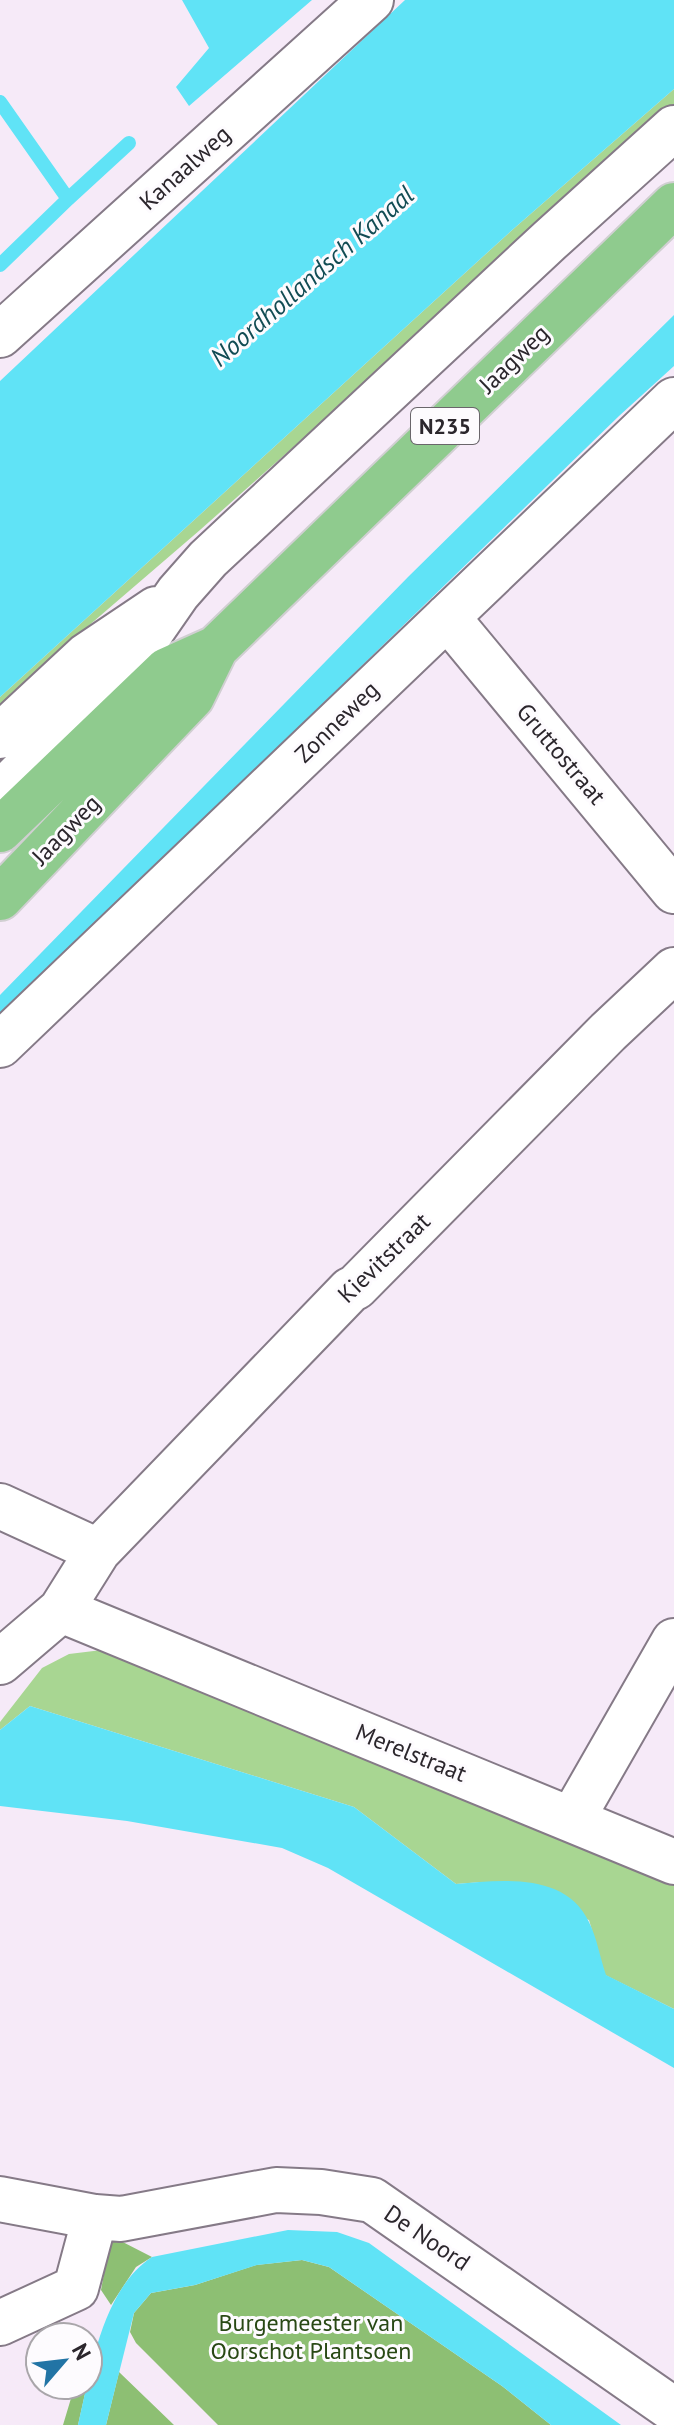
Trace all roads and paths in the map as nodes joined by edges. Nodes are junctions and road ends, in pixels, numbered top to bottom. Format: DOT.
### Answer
graph roads {
  1 [pos="371,0"];
  2 [pos="674,128"];
  3 [pos="674,205"];
  4 [pos="0,335"];
  5 [pos="674,400"];
  6 [pos="178,593"];
  7 [pos="447,617"];
  8 [pos="216,648"];
  9 [pos="0,736"];
  10 [pos="0,794"];
  11 [pos="0,830"];
  12 [pos="674,891"];
  13 [pos="0,898"];
  14 [pos="674,970"];
  15 [pos="0,1045"];
  16 [pos="0,1506"];
  17 [pos="98,1551"];
  18 [pos="61,1610"];
  19 [pos="674,1641"];
  20 [pos="0,1662"];
  21 [pos="572,1819"];
  22 [pos="674,1862"];
  23 [pos="0,2199"];
  24 [pos="95,2217"];
  25 [pos="0,2323"];
  26 [pos="674,2410"];
  1 -- 4 [label="street, Kanaalweg"];
  2 -- 6 [label="street"];
  3 -- 8 [label="main road, Jaagweg / N235"];
  5 -- 7 [label="street, Zonneweg"];
  6 -- 9 [label="street"];
  6 -- 10 [label="street"];
  7 -- 12 [label="street, Gruttostraat"];
  7 -- 15 [label="street, Zonneweg"];
  8 -- 11 [label="main road, Jaagweg / N235"];
  8 -- 13 [label="main road, Jaagweg / N235"];
  14 -- 17 [label="street, Kievitstraat"];
  16 -- 17 [label="street"];
  17 -- 18 [label="street"];
  18 -- 20 [label="street"];
  18 -- 21 [label="street, Merelstraat"];
  19 -- 21 [label="street"];
  21 -- 22 [label="street, Merelstraat"];
  23 -- 24 [label="street, De Noord"];
  24 -- 25 [label="street"];
  24 -- 26 [label="street, De Noord"];
}
